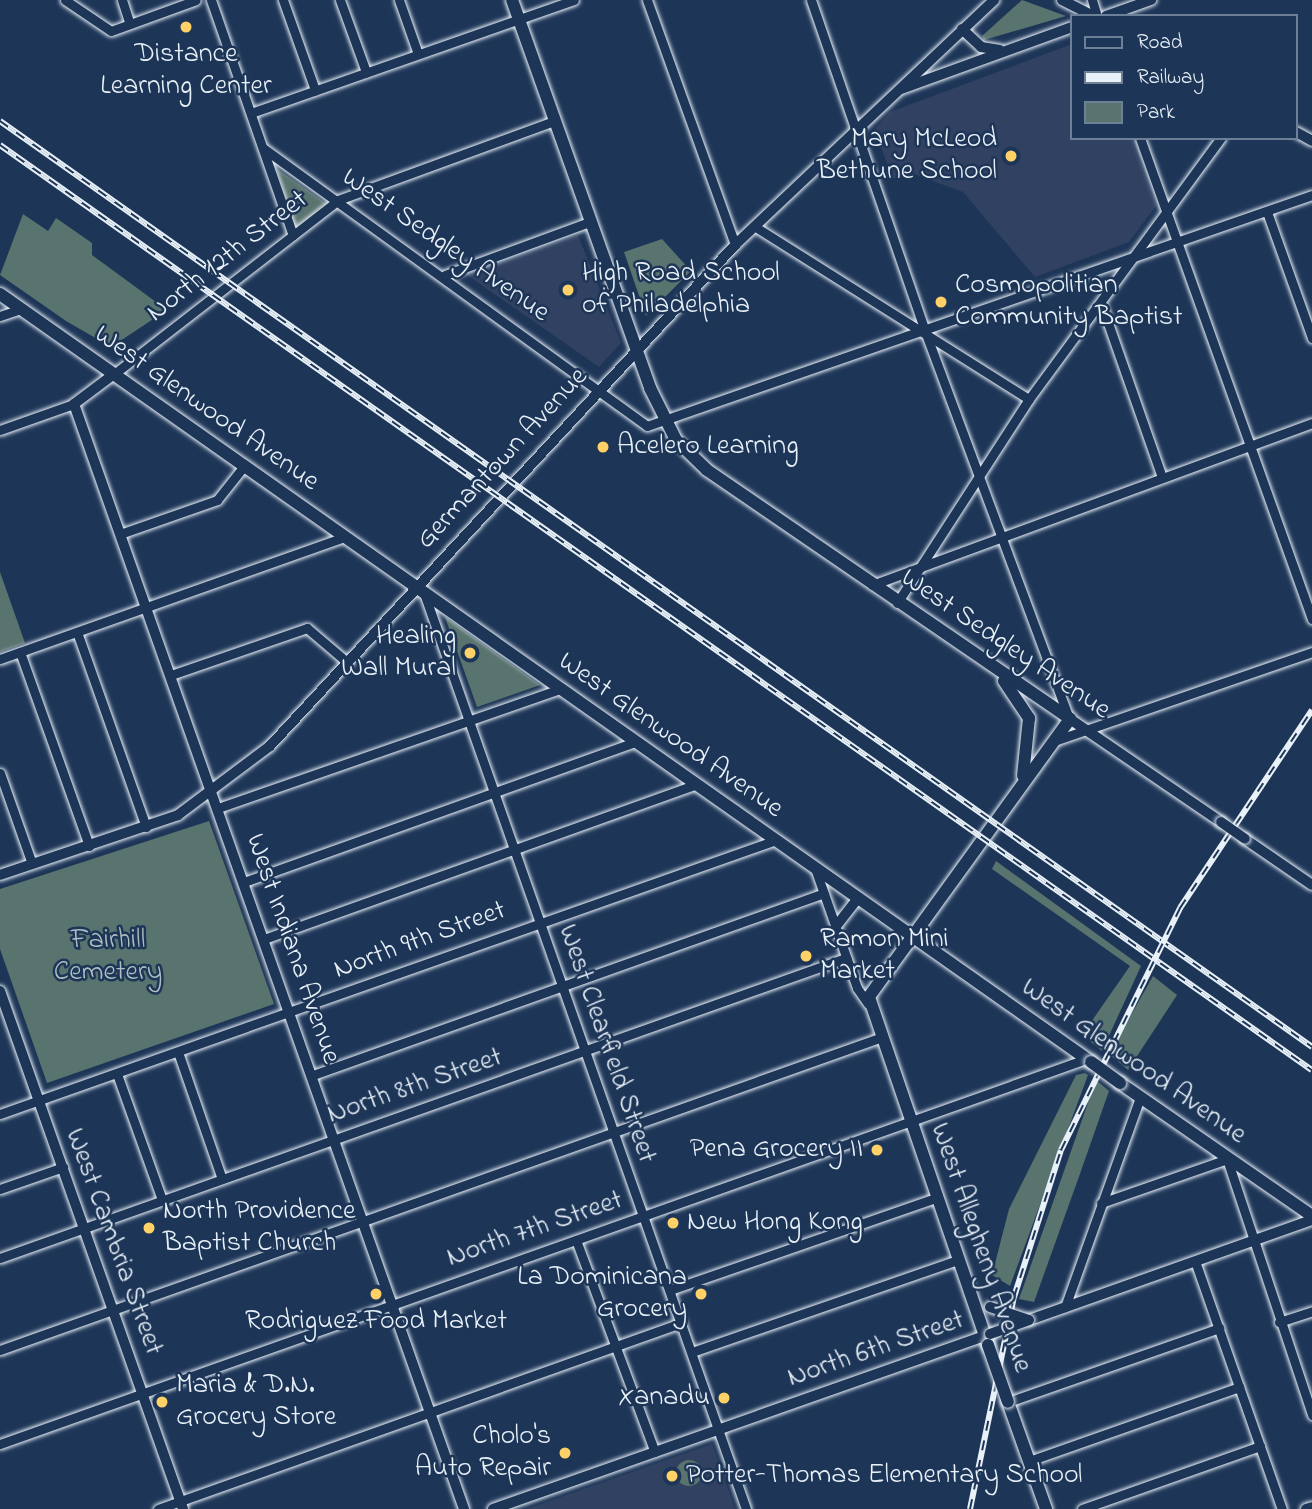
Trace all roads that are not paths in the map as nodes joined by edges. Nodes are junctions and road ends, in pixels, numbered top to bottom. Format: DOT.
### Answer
graph roads {
  1 [pos="65,0"];
  2 [pos="122,0"];
  3 [pos="196,0"];
  4 [pos="211,0"];
  5 [pos="283,0"];
  6 [pos="340,0"];
  7 [pos="399,0"];
  8 [pos="512,0"];
  9 [pos="574,0"];
  10 [pos="647,0"];
  11 [pos="811,0"];
  12 [pos="994,0"];
  13 [pos="1062,0"];
  14 [pos="1151,0"];
  15 [pos="1091,14"];
  16 [pos="1112,14"];
  17 [pos="519,20"];
  18 [pos="130,24"];
  19 [pos="1070,28"];
  20 [pos="962,29"];
  21 [pos="1007,50"];
  22 [pos="418,54"];
  23 [pos="366,72"];
  24 [pos="315,90"];
  25 [pos="889,95"];
  26 [pos="251,113"];
  27 [pos="554,121"];
  28 [pos="855,125"];
  29 [pos="1141,140"];
  30 [pos="1220,140"];
  31 [pos="263,148"];
  32 [pos="1312,195"];
  33 [pos="338,200"];
  34 [pos="1166,212"];
  35 [pos="1267,212"];
  36 [pos="589,222"];
  37 [pos="754,226"];
  38 [pos="293,235"];
  39 [pos="1178,242"];
  40 [pos="735,245"];
  41 [pos="1133,257"];
  42 [pos="445,275"];
  43 [pos="0,294"];
  44 [pos="1101,303"];
  45 [pos="20,309"];
  46 [pos="0,316"];
  47 [pos="926,334"];
  48 [pos="1312,338"];
  49 [pos="637,350"];
  50 [pos="114,374"];
  51 [pos="601,387"];
  52 [pos="1029,399"];
  53 [pos="74,404"];
  54 [pos="667,423"];
  55 [pos="1312,423"];
  56 [pos="0,430"];
  57 [pos="1250,445"];
  58 [pos="244,466"];
  59 [pos="981,477"];
  60 [pos="1162,477"];
  61 [pos="120,534"];
  62 [pos="1000,534"];
  63 [pos="345,537"];
  64 [pos="932,558"];
  65 [pos="872,585"];
  66 [pos="420,590"];
  67 [pos="897,603"];
  68 [pos="147,607"];
  69 [pos="1312,619"];
  70 [pos="77,632"];
  71 [pos="20,652"];
  72 [pos="1312,652"];
  73 [pos="0,659"];
  74 [pos="347,662"];
  75 [pos="994,671"];
  76 [pos="171,675"];
  77 [pos="560,689"];
  78 [pos="1070,719"];
  79 [pos="469,722"];
  80 [pos="1091,730"];
  81 [pos="1054,741"];
  82 [pos="636,742"];
  83 [pos="0,773"];
  84 [pos="696,784"];
  85 [pos="212,790"];
  86 [pos="1015,793"];
  87 [pos="493,794"];
  88 [pos="218,808"];
  89 [pos="146,827"];
  90 [pos="776,841"];
  91 [pos="89,846"];
  92 [pos="513,850"];
  93 [pos="32,864"];
  94 [pos="815,868"];
  95 [pos="0,875"];
  96 [pos="244,881"];
  97 [pos="1312,885"];
  98 [pos="824,893"];
  99 [pos="858,898"];
  100 [pos="539,923"];
  101 [pos="837,925"];
  102 [pos="912,935"];
  103 [pos="264,939"];
  104 [pos="846,958"];
  105 [pos="562,986"];
  106 [pos="1,997"];
  107 [pos="868,1003"];
  108 [pos="290,1011"];
  109 [pos="879,1038"];
  110 [pos="178,1052"];
  111 [pos="584,1052"];
  112 [pos="1089,1061"];
  113 [pos="117,1074"];
  114 [pos="313,1075"];
  115 [pos="1140,1097"];
  116 [pos="39,1101"];
  117 [pos="0,1114"];
  118 [pos="910,1123"];
  119 [pos="613,1133"];
  120 [pos="334,1139"];
  121 [pos="1227,1159"];
  122 [pos="63,1167"];
  123 [pos="222,1179"];
  124 [pos="0,1189"];
  125 [pos="936,1198"];
  126 [pos="162,1200"];
  127 [pos="1101,1203"];
  128 [pos="643,1216"];
  129 [pos="1312,1218"];
  130 [pos="364,1220"];
  131 [pos="83,1228"];
  132 [pos="576,1240"];
  133 [pos="1251,1242"];
  134 [pos="0,1258"];
  135 [pos="958,1260"];
  136 [pos="1195,1261"];
  137 [pos="670,1290"];
  138 [pos="392,1303"];
  139 [pos="973,1303"];
  140 [pos="1065,1307"];
  141 [pos="114,1309"];
  142 [pos="1312,1311"];
  143 [pos="1029,1320"];
  144 [pos="1279,1322"];
  145 [pos="681,1323"];
  146 [pos="1219,1328"];
  147 [pos="988,1338"];
  148 [pos="615,1346"];
  149 [pos="0,1350"];
  150 [pos="692,1352"];
  151 [pos="1239,1387"];
  152 [pos="142,1393"];
  153 [pos="1008,1402"];
  154 [pos="430,1410"];
  155 [pos="1312,1415"];
  156 [pos="718,1429"];
  157 [pos="0,1444"];
  158 [pos="1260,1446"];
  159 [pos="655,1452"];
  160 [pos="1029,1461"];
  161 [pos="181,1505"];
  162 [pos="1312,1507"];
  163 [pos="158,1509"];
  164 [pos="464,1509"];
  165 [pos="494,1509"];
  166 [pos="746,1509"];
  167 [pos="1046,1509"];
  168 [pos="1082,1509"];
  169 [pos="1282,1509"];
  170 [pos="1306,1509"];
  1 -- 18 [label="street"];
  2 -- 18 [label="street"];
  3 -- 18 [label="street"];
  4 -- 26 [label="street"];
  5 -- 24 [label="street"];
  6 -- 23 [label="street"];
  7 -- 22 [label="street"];
  8 -- 17 [label="main road"];
  9 -- 17 [label="street"];
  10 -- 40 [label="street"];
  11 -- 28 [label="street"];
  12 -- 20 [label="street, Germantown Avenue"];
  13 -- 15 [label="street"];
  14 -- 16 [label="street"];
  17 -- 22 [label="street"];
  17 -- 27 [label="main road"];
  19 -- 21 [label="street"];
  20 -- 21 [label="street"];
  20 -- 25 [label="street, Germantown Avenue"];
  21 -- 25 [label="street"];
  22 -- 23 [label="street"];
  23 -- 24 [label="street"];
  24 -- 26 [label="street"];
  25 -- 28 [label="street, Germantown Avenue"];
  26 -- 31 [label="street"];
  27 -- 33 [label="street, North 12th Street"];
  27 -- 36 [label="main road"];
  28 -- 37 [label="street, Germantown Avenue"];
  28 -- 47 [label="street"];
  29 -- 34 [label="street"];
  30 -- 34 [label="street"];
  31 -- 33 [label="street, West Sedgley Avenue"];
  31 -- 38 [label="street"];
  32 -- 35 [label="street"];
  33 -- 38 [label="street, North 12th Street"];
  33 -- 42 [label="street, West Sedgley Avenue"];
  34 -- 39 [label="street"];
  34 -- 41 [label="street"];
  35 -- 39 [label="street"];
  35 -- 48 [label="street"];
  36 -- 42 [label="street"];
  36 -- 49 [label="main road"];
  37 -- 40 [label="street, Germantown Avenue"];
  37 -- 47 [label="street"];
  38 -- 50 [label="street, North 12th Street"];
  39 -- 41 [label="street"];
  39 -- 57 [label="street"];
  40 -- 49 [label="street, Germantown Avenue"];
  41 -- 44 [label="street"];
  41 -- 47 [label="street"];
  42 -- 51 [label="street, West Sedgley Avenue"];
  43 -- 45 [label="main road, West Glenwood Avenue"];
  44 -- 52 [label="street"];
  44 -- 60 [label="street"];
  45 -- 46 [label="street"];
  45 -- 50 [label="main road, West Glenwood Avenue"];
  47 -- 52 [label="street"];
  47 -- 54 [label="street"];
  47 -- 59 [label="street"];
  49 -- 51 [label="street, Germantown Avenue"];
  49 -- 54 [label="main road"];
  50 -- 53 [label="street, North 12th Street"];
  50 -- 58 [label="main road, West Glenwood Avenue"];
  51 -- 54 [label="street, West Sedgley Avenue"];
  51 -- 66 [label="street, Germantown Avenue"];
  52 -- 59 [label="street"];
  53 -- 56 [label="street, North 12th Street"];
  53 -- 61 [label="street, West Indiana Avenue"];
  54 -- 65 [label="main road, West Sedgley Avenue"];
  55 -- 57 [label="street"];
  57 -- 60 [label="street"];
  57 -- 69 [label="street"];
  58 -- 61 [label="street"];
  58 -- 63 [label="main road, West Glenwood Avenue"];
  59 -- 62 [label="street"];
  59 -- 64 [label="street"];
  60 -- 62 [label="street"];
  61 -- 68 [label="street, West Indiana Avenue"];
  62 -- 64 [label="street"];
  62 -- 78 [label="street"];
  63 -- 66 [label="main road, West Glenwood Avenue"];
  63 -- 68 [label="street"];
  64 -- 65 [label="street"];
  64 -- 67 [label="street"];
  65 -- 67 [label="main road, West Sedgley Avenue"];
  66 -- 74 [label="street, Germantown Avenue"];
  66 -- 77 [label="main road, West Glenwood Avenue"];
  66 -- 79 [label="street, West Clearfield Street"];
  67 -- 75 [label="main road, West Sedgley Avenue"];
  68 -- 70 [label="street"];
  68 -- 76 [label="street, West Indiana Avenue"];
  70 -- 71 [label="street"];
  70 -- 89 [label="street"];
  71 -- 73 [label="street"];
  71 -- 91 [label="street"];
  72 -- 80 [label="street"];
  74 -- 76 [label="street"];
  74 -- 85 [label="street, Germantown Avenue"];
  75 -- 78 [label="main road, West Sedgley Avenue"];
  75 -- 86 [label="main road"];
  76 -- 85 [label="street, West Indiana Avenue"];
  77 -- 79 [label="street"];
  77 -- 82 [label="main road, West Glenwood Avenue"];
  78 -- 80 [label="street, West Sedgley Avenue"];
  78 -- 81 [label="main road"];
  79 -- 87 [label="street, West Clearfield Street"];
  79 -- 88 [label="street"];
  80 -- 81 [label="street"];
  80 -- 97 [label="street, West Sedgley Avenue, bridge"];
  81 -- 86 [label="main road"];
  82 -- 84 [label="main road, West Glenwood Avenue"];
  82 -- 87 [label="street"];
  83 -- 93 [label="street"];
  84 -- 90 [label="main road, West Glenwood Avenue"];
  84 -- 92 [label="street"];
  85 -- 88 [label="street, West Indiana Avenue"];
  85 -- 89 [label="street, Germantown Avenue"];
  86 -- 102 [label="main road"];
  87 -- 92 [label="street, West Clearfield Street"];
  87 -- 96 [label="street"];
  88 -- 96 [label="street, West Indiana Avenue"];
  89 -- 91 [label="street, Germantown Avenue"];
  90 -- 94 [label="main road, West Glenwood Avenue"];
  90 -- 100 [label="street, North 9th Street"];
  91 -- 93 [label="street, Germantown Avenue"];
  92 -- 100 [label="street, West Clearfield Street"];
  92 -- 103 [label="street"];
  93 -- 95 [label="street, Germantown Avenue"];
  94 -- 98 [label="street, West Allegheny Avenue"];
  94 -- 99 [label="main road, West Glenwood Avenue"];
  96 -- 103 [label="street, West Indiana Avenue"];
  98 -- 101 [label="street, West Allegheny Avenue"];
  98 -- 105 [label="street"];
  99 -- 101 [label="street"];
  99 -- 102 [label="main road, West Glenwood Avenue"];
  100 -- 105 [label="street, West Clearfield Street"];
  100 -- 108 [label="street, North 9th Street"];
  101 -- 104 [label="street, West Allegheny Avenue"];
  102 -- 107 [label="main road"];
  102 -- 112 [label="main road, West Glenwood Avenue"];
  103 -- 108 [label="street, West Indiana Avenue"];
  104 -- 107 [label="street, West Allegheny Avenue"];
  104 -- 111 [label="street, North 8th Street"];
  105 -- 111 [label="street, West Clearfield Street"];
  105 -- 114 [label="street"];
  106 -- 116 [label="street, West Cambria Street"];
  107 -- 109 [label="main road, West Allegheny Avenue"];
  108 -- 110 [label="street, North 9th Street"];
  108 -- 114 [label="street, West Indiana Avenue"];
  109 -- 118 [label="main road, West Allegheny Avenue"];
  109 -- 119 [label="street"];
  110 -- 113 [label="street, North 9th Street"];
  110 -- 123 [label="street"];
  111 -- 119 [label="street, West Clearfield Street"];
  111 -- 120 [label="street, North 8th Street"];
  112 -- 115 [label="main road, West Glenwood Avenue, bridge"];
  112 -- 118 [label="street, North 7th Street"];
  113 -- 116 [label="street, North 9th Street"];
  113 -- 126 [label="street"];
  114 -- 120 [label="street, West Indiana Avenue"];
  115 -- 121 [label="main road, West Glenwood Avenue"];
  115 -- 127 [label="street"];
  116 -- 117 [label="street, North 9th Street"];
  116 -- 122 [label="street, West Cambria Street"];
  118 -- 125 [label="main road, West Allegheny Avenue"];
  118 -- 128 [label="street, North 7th Street"];
  119 -- 128 [label="street, West Clearfield Street"];
  119 -- 130 [label="street"];
  120 -- 123 [label="street, North 8th Street"];
  120 -- 130 [label="street, West Indiana Avenue"];
  121 -- 127 [label="street"];
  121 -- 129 [label="main road, West Glenwood Avenue"];
  121 -- 133 [label="street"];
  122 -- 124 [label="street"];
  122 -- 131 [label="street, West Cambria Street"];
  123 -- 126 [label="street, North 8th Street"];
  125 -- 135 [label="main road, West Allegheny Avenue"];
  125 -- 137 [label="street"];
  126 -- 131 [label="street, North 8th Street"];
  127 -- 140 [label="street"];
  128 -- 132 [label="street, North 7th Street"];
  128 -- 137 [label="street, West Clearfield Street"];
  129 -- 133 [label="street, North 6th Street"];
  130 -- 138 [label="street, West Indiana Avenue"];
  130 -- 141 [label="street"];
  131 -- 134 [label="street, North 8th Street"];
  131 -- 141 [label="street, West Cambria Street"];
  132 -- 138 [label="street, North 7th Street"];
  132 -- 148 [label="street"];
  133 -- 136 [label="street, North 6th Street"];
  133 -- 144 [label="street"];
  135 -- 139 [label="main road, West Allegheny Avenue"];
  135 -- 150 [label="street"];
  136 -- 140 [label="street, North 6th Street"];
  136 -- 146 [label="street"];
  137 -- 145 [label="street, West Clearfield Street"];
  138 -- 152 [label="street, North 7th Street"];
  138 -- 154 [label="street, West Indiana Avenue"];
  139 -- 143 [label="street, bridge"];
  139 -- 147 [label="main road, West Allegheny Avenue"];
  140 -- 143 [label="street, North 6th Street"];
  141 -- 149 [label="street"];
  141 -- 152 [label="street, West Cambria Street"];
  142 -- 144 [label="street"];
  143 -- 147 [label="street, North 6th Street, bridge"];
  144 -- 155 [label="street"];
  145 -- 148 [label="street"];
  145 -- 150 [label="street, West Clearfield Street"];
  146 -- 151 [label="street"];
  146 -- 153 [label="street"];
  147 -- 153 [label="main road, West Allegheny Avenue, bridge"];
  147 -- 156 [label="street, North 6th Street"];
  148 -- 154 [label="street"];
  148 -- 159 [label="street"];
  150 -- 156 [label="street, West Clearfield Street"];
  151 -- 158 [label="street"];
  151 -- 160 [label="street"];
  152 -- 157 [label="street, North 7th Street"];
  152 -- 161 [label="street, West Cambria Street"];
  153 -- 160 [label="main road, West Allegheny Avenue"];
  154 -- 161 [label="street"];
  154 -- 164 [label="street, West Indiana Avenue"];
  156 -- 159 [label="street, North 6th Street"];
  156 -- 166 [label="street, West Clearfield Street"];
  158 -- 168 [label="street"];
  158 -- 169 [label="street"];
  159 -- 165 [label="street, North 6th Street"];
  160 -- 167 [label="main road, West Allegheny Avenue"];
  161 -- 163 [label="street"];
  162 -- 170 [label="street"];
}
